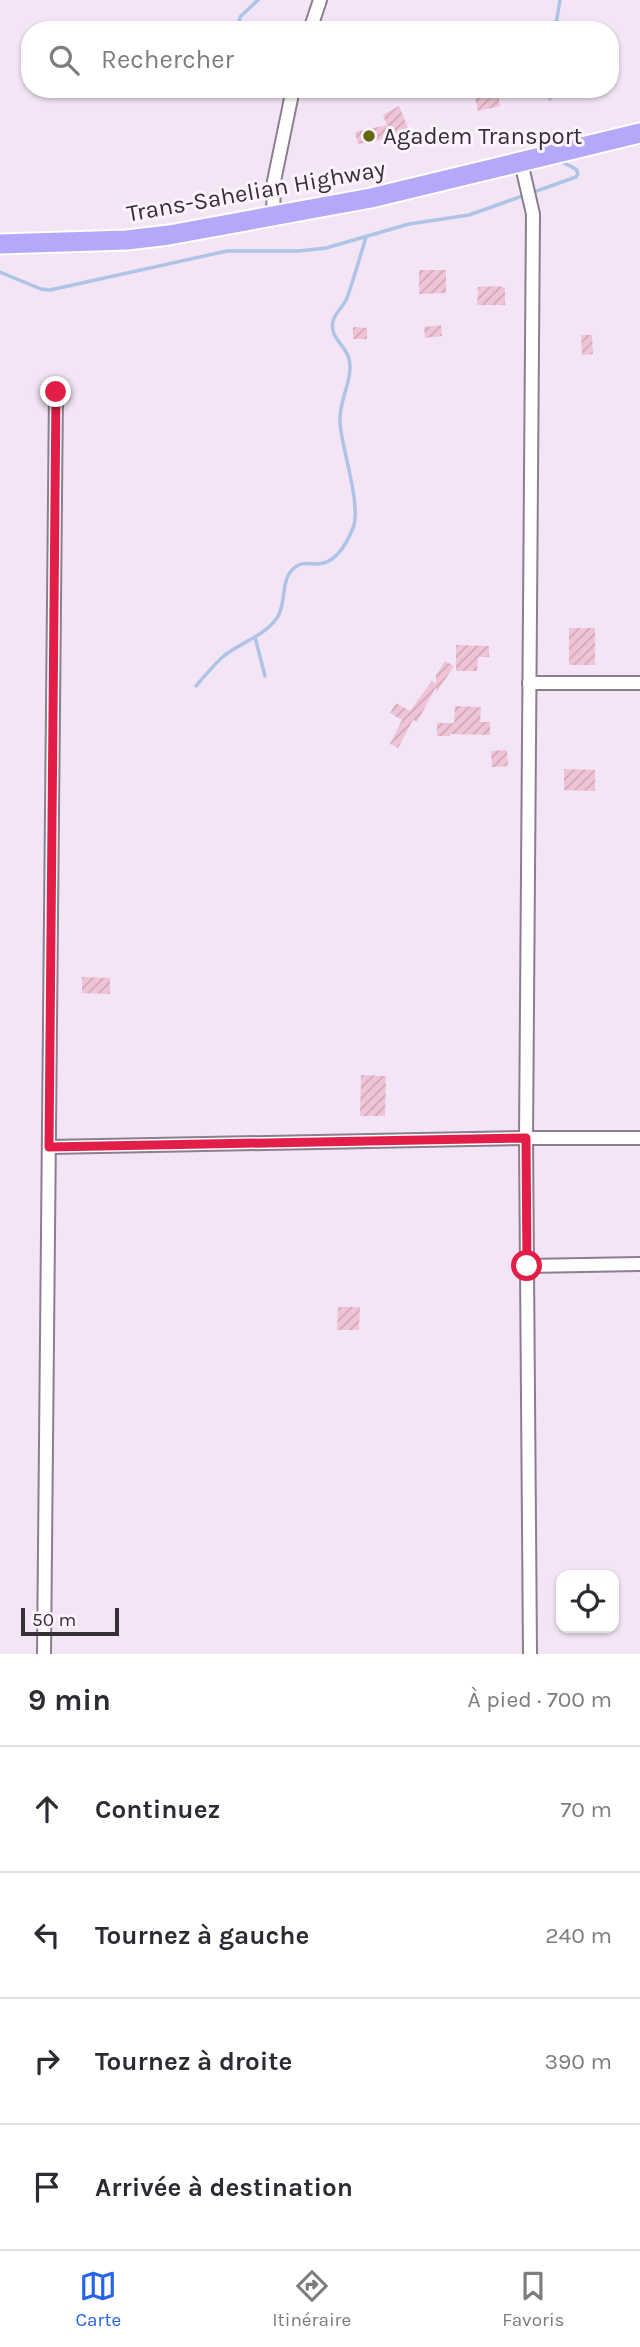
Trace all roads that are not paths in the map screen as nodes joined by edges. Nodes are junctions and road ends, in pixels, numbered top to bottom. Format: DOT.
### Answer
graph roads {
  1 [pos="320,0"];
  2 [pos="313,21"];
  3 [pos="291,98"];
  4 [pos="640,133"];
  5 [pos="521,162"];
  6 [pos="273,216"];
  7 [pos="0,244"];
  8 [pos="56,392"];
  9 [pos="529,683"];
  10 [pos="640,683"];
  11 [pos="526,1138"];
  12 [pos="640,1138"];
  13 [pos="49,1147"];
  14 [pos="640,1264"];
  15 [pos="527,1266"];
  16 [pos="44,1654"];
  17 [pos="530,1654"];
  1 -- 2 [label="street"];
  3 -- 6 [label="street"];
  4 -- 5 [label="highway, Trans-Sahelian Highway"];
  5 -- 6 [label="highway, Trans-Sahelian Highway"];
  5 -- 9 [label="street"];
  6 -- 7 [label="highway, Trans-Sahelian Highway"];
  8 -- 13 [label="street"];
  9 -- 10 [label="street"];
  9 -- 11 [label="street"];
  11 -- 12 [label="street"];
  11 -- 13 [label="street"];
  11 -- 15 [label="street"];
  13 -- 16 [label="street"];
  14 -- 15 [label="street"];
  15 -- 17 [label="street"];
}
